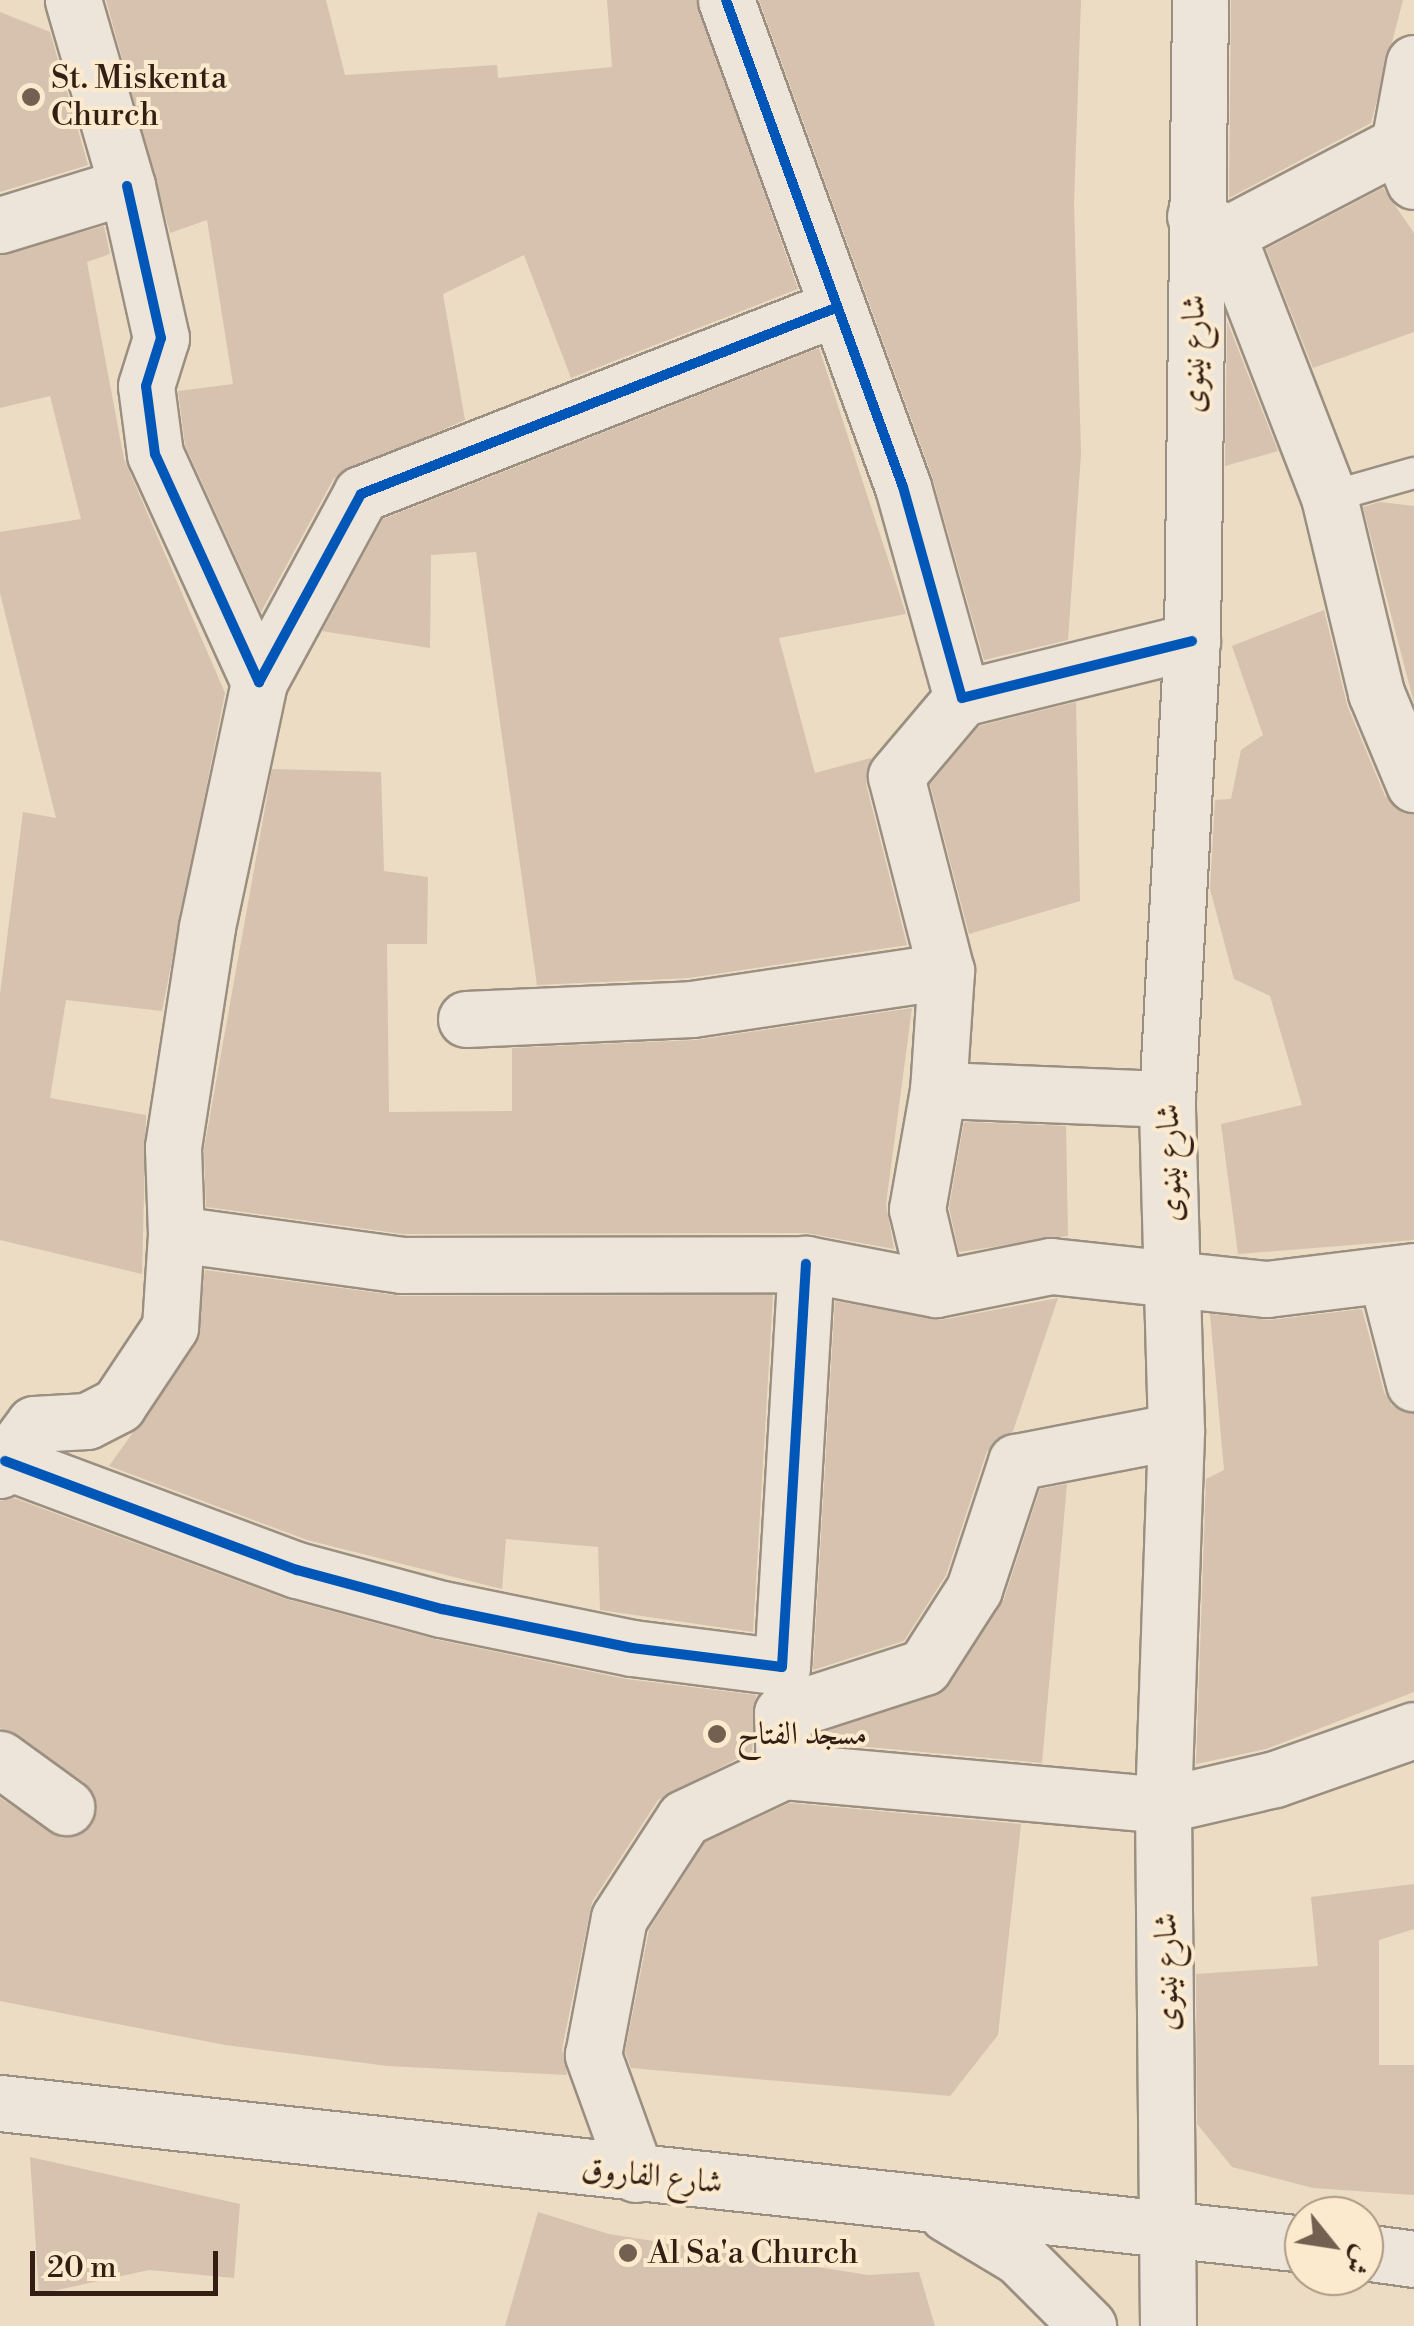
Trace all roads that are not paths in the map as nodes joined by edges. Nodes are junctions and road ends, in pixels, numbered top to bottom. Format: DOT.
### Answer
graph roads {
  1 [pos="72,0"];
  2 [pos="726,0"];
  3 [pos="1200,0"];
  4 [pos="1414,63"];
  5 [pos="1407,162"];
  6 [pos="127,186"];
  7 [pos="0,225"];
  8 [pos="1211,225"];
  9 [pos="832,309"];
  10 [pos="1414,473"];
  11 [pos="1329,498"];
  12 [pos="1192,641"];
  13 [pos="259,682"];
  14 [pos="962,698"];
  15 [pos="1414,784"];
  16 [pos="946,971"];
  17 [pos="466,1019"];
  18 [pos="938,1090"];
  19 [pos="1167,1099"];
  20 [pos="176,1234"];
  21 [pos="806,1264"];
  22 [pos="1400,1273"];
  23 [pos="1174,1284"];
  24 [pos="936,1289"];
  25 [pos="1414,1384"];
  26 [pos="1176,1431"];
  27 [pos="10,1438"];
  28 [pos="782,1690"];
  29 [pos="1414,1730"];
  30 [pos="0,1759"];
  31 [pos="784,1771"];
  32 [pos="1163,1805"];
  33 [pos="66,1807"];
  34 [pos="0,2103"];
  35 [pos="636,2174"];
  36 [pos="928,2204"];
  37 [pos="1172,2226"];
  38 [pos="1284,2241"];
  39 [pos="1384,2254"];
  40 [pos="1414,2258"];
  41 [pos="1088,2326"];
  42 [pos="1168,2326"];
  1 -- 6 [label="street"];
  2 -- 9 [label="street"];
  3 -- 8 [label="street, شارع نينوى"];
  4 -- 5 [label="street"];
  5 -- 8 [label="street"];
  6 -- 7 [label="street"];
  6 -- 13 [label="street"];
  8 -- 11 [label="street"];
  8 -- 12 [label="street, شارع نينوى"];
  9 -- 13 [label="street"];
  9 -- 14 [label="street"];
  10 -- 11 [label="lane"];
  11 -- 15 [label="street"];
  12 -- 14 [label="street"];
  12 -- 19 [label="street, شارع نينوى"];
  13 -- 20 [label="street"];
  14 -- 16 [label="street"];
  16 -- 17 [label="street"];
  16 -- 18 [label="street"];
  18 -- 19 [label="street"];
  18 -- 24 [label="street"];
  19 -- 23 [label="street, شارع نينوى"];
  20 -- 21 [label="street"];
  20 -- 27 [label="street"];
  21 -- 24 [label="street"];
  21 -- 28 [label="street"];
  22 -- 23 [label="street"];
  22 -- 25 [label="street"];
  23 -- 24 [label="street"];
  23 -- 26 [label="street, شارع نينوى"];
  26 -- 28 [label="street"];
  26 -- 32 [label="street, شارع نينوى"];
  27 -- 28 [label="street"];
  28 -- 31 [label="street"];
  29 -- 32 [label="street"];
  30 -- 33 [label="street"];
  31 -- 32 [label="street"];
  31 -- 35 [label="street"];
  32 -- 37 [label="street, شارع نينوى"];
  34 -- 35 [label="street, شارع الفاروق"];
  35 -- 36 [label="street, شارع الفاروق"];
  36 -- 37 [label="street, شارع الفاروق"];
  36 -- 41 [label="street"];
  37 -- 38 [label="street, شارع الفاروق"];
  37 -- 42 [label="street, شارع نينوى"];
  39 -- 40 [label="street"];
}
